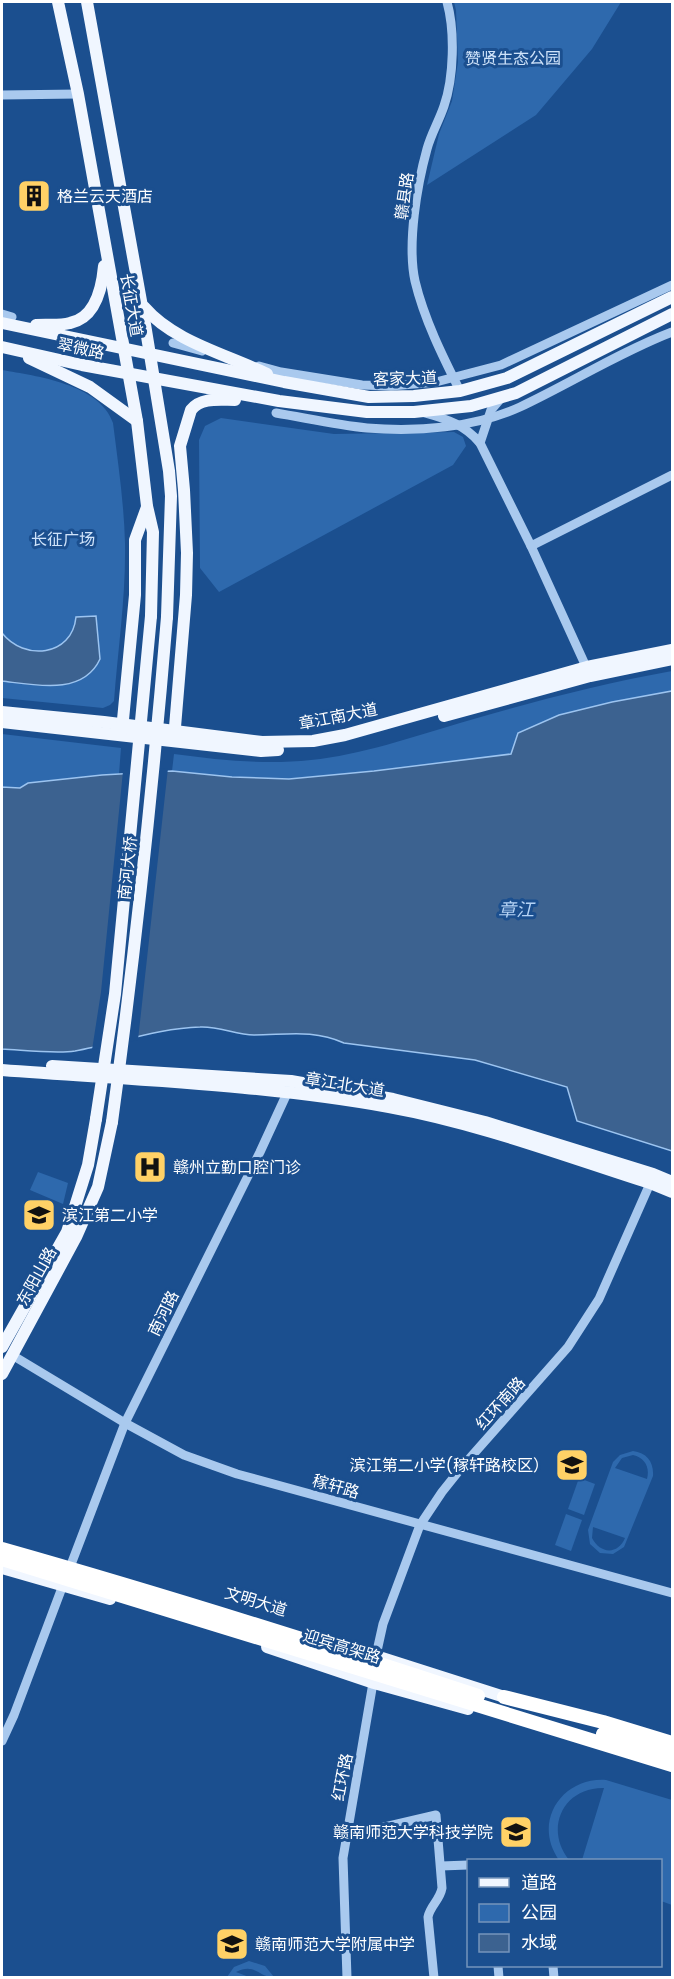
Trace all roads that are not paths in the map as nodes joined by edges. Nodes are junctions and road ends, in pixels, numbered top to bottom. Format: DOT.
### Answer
graph roads {
  1 [pos="58,2"];
  2 [pos="87,2"];
  3 [pos="447,2"];
  4 [pos="78,94"];
  5 [pos="2,95"];
  6 [pos="105,250"];
  7 [pos="672,285"];
  8 [pos="672,297"];
  9 [pos="142,306"];
  10 [pos="2,314"];
  11 [pos="672,315"];
  12 [pos="9,322"];
  13 [pos="672,332"];
  14 [pos="173,343"];
  15 [pos="7,348"];
  16 [pos="123,348"];
  17 [pos="150,354"];
  18 [pos="240,361"];
  19 [pos="128,374"];
  20 [pos="453,377"];
  21 [pos="154,379"];
  22 [pos="284,382"];
  23 [pos="460,391"];
  24 [pos="502,397"];
  25 [pos="277,407"];
  26 [pos="419,411"];
  27 [pos="488,418"];
  28 [pos="137,421"];
  29 [pos="457,424"];
  30 [pos="480,443"];
  31 [pos="166,454"];
  32 [pos="672,475"];
  33 [pos="183,478"];
  34 [pos="147,506"];
  35 [pos="185,508"];
  36 [pos="170,542"];
  37 [pos="531,546"];
  38 [pos="151,616"];
  39 [pos="167,617"];
  40 [pos="672,650"];
  41 [pos="672,659"];
  42 [pos="588,671"];
  43 [pos="2,712"];
  44 [pos="2,722"];
  45 [pos="122,735"];
  46 [pos="174,736"];
  47 [pos="2,1062"];
  48 [pos="2,1070"];
  49 [pos="289,1086"];
  50 [pos="96,1119"];
  51 [pos="112,1122"];
  52 [pos="652,1178"];
  53 [pos="672,1182"];
  54 [pos="672,1192"];
  55 [pos="7,1351"];
  56 [pos="2,1374"];
  57 [pos="125,1423"];
  58 [pos="420,1525"];
  59 [pos="2,1542"];
  60 [pos="2,1549"];
  61 [pos="2,1559"];
  62 [pos="72,1562"];
  63 [pos="2,1568"];
  64 [pos="63,1586"];
  65 [pos="672,1593"];
  66 [pos="97,1595"];
  67 [pos="376,1655"];
  68 [pos="379,1680"];
  69 [pos="504,1697"];
  70 [pos="2,1742"];
  71 [pos="672,1743"];
  72 [pos="672,1749"];
  73 [pos="672,1755"];
  74 [pos="672,1765"];
  75 [pos="672,1771"];
  76 [pos="346,1836"];
  77 [pos="467,1865"];
  78 [pos="441,1866"];
  79 [pos="347,1977"];
  80 [pos="434,1977"];
  1 -- 4 [label="main road, 长征大道"];
  2 -- 9 [label="main road, 长征大道"];
  3 -- 20 [label="street, 赣县路"];
  4 -- 5 [label="street"];
  4 -- 6 [label="main road, 长征大道"];
  6 -- 12 [label="main road"];
  6 -- 16 [label="main road, 长征大道"];
  7 -- 20 [label="street"];
  8 -- 23 [label="main road, 客家大道"];
  9 -- 17 [label="main road, 长征大道"];
  9 -- 18 [label="main road"];
  10 -- 12 [label="street"];
  11 -- 24 [label="main road, 客家大道"];
  12 -- 16 [label="main road, 翠微路"];
  13 -- 27 [label="street"];
  14 -- 18 [label="street"];
  15 -- 19 [label="main road, 翠微路"];
  15 -- 28 [label="main road"];
  16 -- 17 [label="main road, 客家大道"];
  16 -- 19 [label="main road, 长征大道"];
  17 -- 21 [label="main road, 长征大道"];
  17 -- 22 [label="main road, 客家大道"];
  18 -- 20 [label="street"];
  18 -- 22 [label="main road"];
  19 -- 21 [label="main road, 翠微路"];
  19 -- 28 [label="main road, 长征大道"];
  20 -- 23 [label="street, 赣县路"];
  21 -- 25 [label="main road, 客家大道"];
  21 -- 31 [label="main road, 长征大道"];
  22 -- 23 [label="main road, 客家大道"];
  24 -- 26 [label="main road, 客家大道"];
  24 -- 27 [label="street"];
  25 -- 26 [label="main road, 客家大道"];
  25 -- 29 [label="street"];
  25 -- 33 [label="main road"];
  26 -- 29 [label="street"];
  27 -- 29 [label="street"];
  27 -- 30 [label="street"];
  28 -- 34 [label="main road, 长征大道"];
  29 -- 30 [label="street"];
  30 -- 37 [label="street"];
  31 -- 33 [label="main road"];
  31 -- 36 [label="main road, 长征大道"];
  32 -- 37 [label="street"];
  33 -- 35 [label="main road"];
  34 -- 38 [label="main road, 长征大道"];
  34 -- 45 [label="main road"];
  35 -- 36 [label="main road"];
  35 -- 46 [label="main road"];
  36 -- 39 [label="main road, 长征大道"];
  37 -- 42 [label="street"];
  38 -- 50 [label="main road, 南河大桥, bridge"];
  39 -- 51 [label="main road, 南河大桥, bridge"];
  40 -- 42 [label="main road, 章江南大道"];
  41 -- 42 [label="main road, 章江南大道"];
  42 -- 46 [label="main road, 章江南大道"];
  43 -- 46 [label="main road, 章江南大道"];
  44 -- 45 [label="main road, 章江南大道"];
  45 -- 46 [label="main road, 章江南大道"];
  47 -- 49 [label="main road, 章江北大道"];
  48 -- 49 [label="main road, 章江北大道"];
  49 -- 52 [label="main road, 章江北大道"];
  49 -- 57 [label="street, 南河路"];
  50 -- 55 [label="main road, 东阳山路"];
  51 -- 55 [label="main road, 东阳山路"];
  52 -- 53 [label="main road, 章江北大道"];
  52 -- 54 [label="main road, 章江北大道"];
  52 -- 58 [label="street, 红环南路"];
  55 -- 56 [label="main road, 东阳山路"];
  55 -- 57 [label="street, 稼轩路"];
  57 -- 58 [label="street, 稼轩路"];
  57 -- 62 [label="street, 南河路"];
  58 -- 65 [label="street, 稼轩路"];
  58 -- 67 [label="street, 红环南路"];
  59 -- 62 [label="main road, 文明大道"];
  60 -- 73 [label="highway, 迎宾高架路, bridge"];
  61 -- 68 [label="highway, 迎宾高架路, bridge"];
  62 -- 67 [label="main road, 文明大道"];
  63 -- 64 [label="main road"];
  64 -- 66 [label="main road"];
  64 -- 70 [label="street"];
  66 -- 68 [label="highway, bridge"];
  67 -- 68 [label="street, 红环路"];
  67 -- 69 [label="main road, 文明大道"];
  68 -- 74 [label="highway, 迎宾高架路, bridge"];
  68 -- 75 [label="main road"];
  68 -- 76 [label="street, 红环路"];
  69 -- 71 [label="highway"];
  69 -- 72 [label="main road, 文明大道"];
  76 -- 78 [label="street"];
  76 -- 79 [label="street, 红环路"];
  77 -- 78 [label="street"];
  78 -- 80 [label="street"];
}
